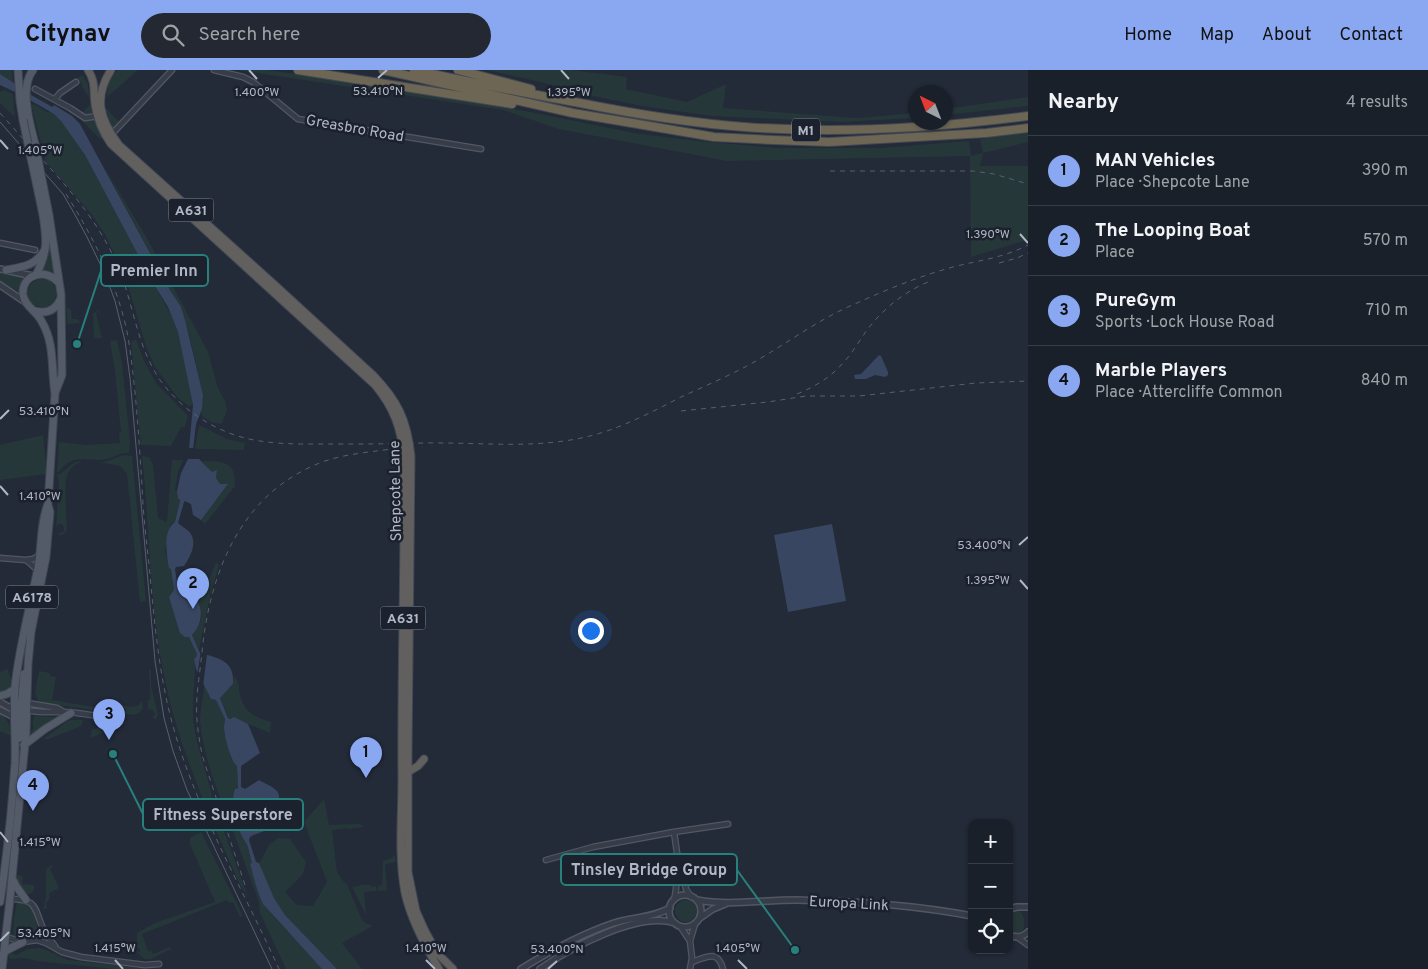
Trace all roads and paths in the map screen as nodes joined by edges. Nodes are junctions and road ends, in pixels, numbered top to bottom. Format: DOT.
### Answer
graph roads {
  1 [pos="18,70"];
  2 [pos="33,70"];
  3 [pos="88,70"];
  4 [pos="111,70"];
  5 [pos="172,70"];
  6 [pos="214,70"];
  7 [pos="298,70"];
  8 [pos="383,70"];
  9 [pos="414,70"];
  10 [pos="458,70"];
  11 [pos="76,82"];
  12 [pos="35,89"];
  13 [pos="55,100"];
  14 [pos="23,102"];
  15 [pos="586,104"];
  16 [pos="564,110"];
  17 [pos="99,115"];
  18 [pos="1028,116"];
  19 [pos="1028,128"];
  20 [pos="110,137"];
  21 [pos="481,149"];
  22 [pos="46,215"];
  23 [pos="0,243"];
  24 [pos="46,246"];
  25 [pos="35,250"];
  26 [pos="3,269"];
  27 [pos="34,275"];
  28 [pos="59,283"];
  29 [pos="0,285"];
  30 [pos="61,298"];
  31 [pos="25,302"];
  32 [pos="35,311"];
  33 [pos="55,394"];
  34 [pos="48,504"];
  35 [pos="40,554"];
  36 [pos="0,558"];
  37 [pos="26,560"];
  38 [pos="37,570"];
  39 [pos="15,689"];
  40 [pos="0,696"];
  41 [pos="0,702"];
  42 [pos="20,709"];
  43 [pos="0,710"];
  44 [pos="67,713"];
  45 [pos="100,716"];
  46 [pos="24,746"];
  47 [pos="404,759"];
  48 [pos="424,759"];
  49 [pos="408,772"];
  50 [pos="728,824"];
  51 [pos="674,832"];
  52 [pos="546,860"];
  53 [pos="679,867"];
  54 [pos="12,877"];
  55 [pos="691,897"];
  56 [pos="10,899"];
  57 [pos="26,900"];
  58 [pos="674,900"];
  59 [pos="697,900"];
  60 [pos="0,902"];
  61 [pos="725,904"];
  62 [pos="1028,907"];
  63 [pos="0,908"];
  64 [pos="670,908"];
  65 [pos="1013,908"];
  66 [pos="1021,908"];
  67 [pos="1028,912"];
  68 [pos="968,915"];
  69 [pos="700,918"];
  70 [pos="695,924"];
  71 [pos="677,925"];
  72 [pos="42,927"];
  73 [pos="1028,932"];
  74 [pos="3,935"];
  75 [pos="1013,936"];
  76 [pos="1017,937"];
  77 [pos="36,940"];
  78 [pos="690,941"];
  79 [pos="23,942"];
  80 [pos="428,944"];
  81 [pos="1028,945"];
  82 [pos="58,950"];
  83 [pos="3,954"];
  84 [pos="692,962"];
  85 [pos="159,964"];
  86 [pos="2,969"];
  87 [pos="439,969"];
  88 [pos="453,969"];
  89 [pos="520,969"];
  90 [pos="540,969"];
  91 [pos="690,969"];
  92 [pos="723,969"];
  1 -- 14 [label="main road, A6178"];
  2 -- 14 [label="main road, A6178"];
  3 -- 17 [label="highway, Shepcote Lane / A631"];
  4 -- 17 [label="highway, Shepcote Lane / A631"];
  5 -- 20 [label="street"];
  6 -- 21 [label="street, Greasbro Road"];
  7 -- 16 [label="highway"];
  8 -- 16 [label="highway, M1"];
  9 -- 15 [label="highway, M1"];
  10 -- 15 [label="highway, M1"];
  11 -- 13 [label="street"];
  12 -- 13 [label="street"];
  13 -- 17 [label="street"];
  14 -- 22 [label="main road, A6178, bridge"];
  14 -- 22 [label="main road, A6178, bridge"];
  15 -- 18 [label="highway, M1"];
  16 -- 19 [label="highway, M1"];
  17 -- 20 [label="highway, Shepcote Lane / A631"];
  20 -- 47 [label="highway, Shepcote Lane / A631"];
  22 -- 24 [label="main road, A6178"];
  22 -- 28 [label="main road, A6178"];
  23 -- 25 [label="street"];
  24 -- 26 [label="main road"];
  24 -- 27 [label="main road, A6178"];
  26 -- 27 [label="street"];
  27 -- 28 [label="main road"];
  27 -- 31 [label="main road, A6178"];
  28 -- 30 [label="main road, A6178"];
  29 -- 31 [label="street"];
  30 -- 32 [label="main road"];
  30 -- 33 [label="main road, A6178"];
  31 -- 32 [label="main road, A6178"];
  32 -- 33 [label="main road, A6178"];
  33 -- 34 [label="main road, A6178"];
  34 -- 35 [label="main road, A6178"];
  34 -- 42 [label="main road, A6178"];
  35 -- 37 [label="street"];
  35 -- 38 [label="main road, A6178"];
  36 -- 37 [label="street"];
  37 -- 38 [label="street"];
  38 -- 39 [label="main road, A6178"];
  39 -- 40 [label="main road"];
  39 -- 42 [label="main road, A6178"];
  41 -- 42 [label="street"];
  42 -- 43 [label="street"];
  42 -- 44 [label="street"];
  42 -- 46 [label="main road, A6178"];
  42 -- 60 [label="main road, A6178"];
  44 -- 45 [label="street"];
  44 -- 46 [label="main road"];
  46 -- 54 [label="main road, A6178"];
  47 -- 49 [label="highway, Shepcote Lane / A631"];
  47 -- 80 [label="highway, Shepcote Lane / A631"];
  48 -- 49 [label="highway"];
  49 -- 80 [label="highway, Shepcote Lane / A631"];
  50 -- 51 [label="street"];
  51 -- 52 [label="street"];
  51 -- 53 [label="street"];
  53 -- 55 [label="street"];
  53 -- 58 [label="street"];
  54 -- 56 [label="main road, A6178"];
  54 -- 57 [label="main road"];
  55 -- 58 [label="street"];
  55 -- 59 [label="street"];
  56 -- 57 [label="street"];
  56 -- 63 [label="main road"];
  56 -- 74 [label="main road, A6178"];
  57 -- 72 [label="street"];
  58 -- 64 [label="street"];
  59 -- 61 [label="street, Europa Link"];
  59 -- 69 [label="street"];
  61 -- 68 [label="street, Europa Link"];
  61 -- 69 [label="street, Europa Link"];
  62 -- 66 [label="street"];
  64 -- 71 [label="street"];
  64 -- 89 [label="street"];
  65 -- 66 [label="street"];
  66 -- 67 [label="street"];
  69 -- 70 [label="street"];
  70 -- 71 [label="street"];
  70 -- 78 [label="street"];
  71 -- 78 [label="street"];
  71 -- 90 [label="street"];
  72 -- 77 [label="street"];
  72 -- 82 [label="street"];
  73 -- 76 [label="street"];
  74 -- 79 [label="street"];
  74 -- 83 [label="main road, A6178"];
  75 -- 76 [label="street"];
  76 -- 81 [label="street"];
  77 -- 79 [label="street"];
  77 -- 82 [label="street"];
  78 -- 84 [label="street"];
  79 -- 83 [label="main road"];
  80 -- 87 [label="highway, Shepcote Lane / A631"];
  80 -- 88 [label="highway, Shepcote Lane / A631"];
  82 -- 85 [label="street"];
  83 -- 86 [label="main road, A6178"];
  84 -- 91 [label="street"];
  84 -- 92 [label="street"];
}
